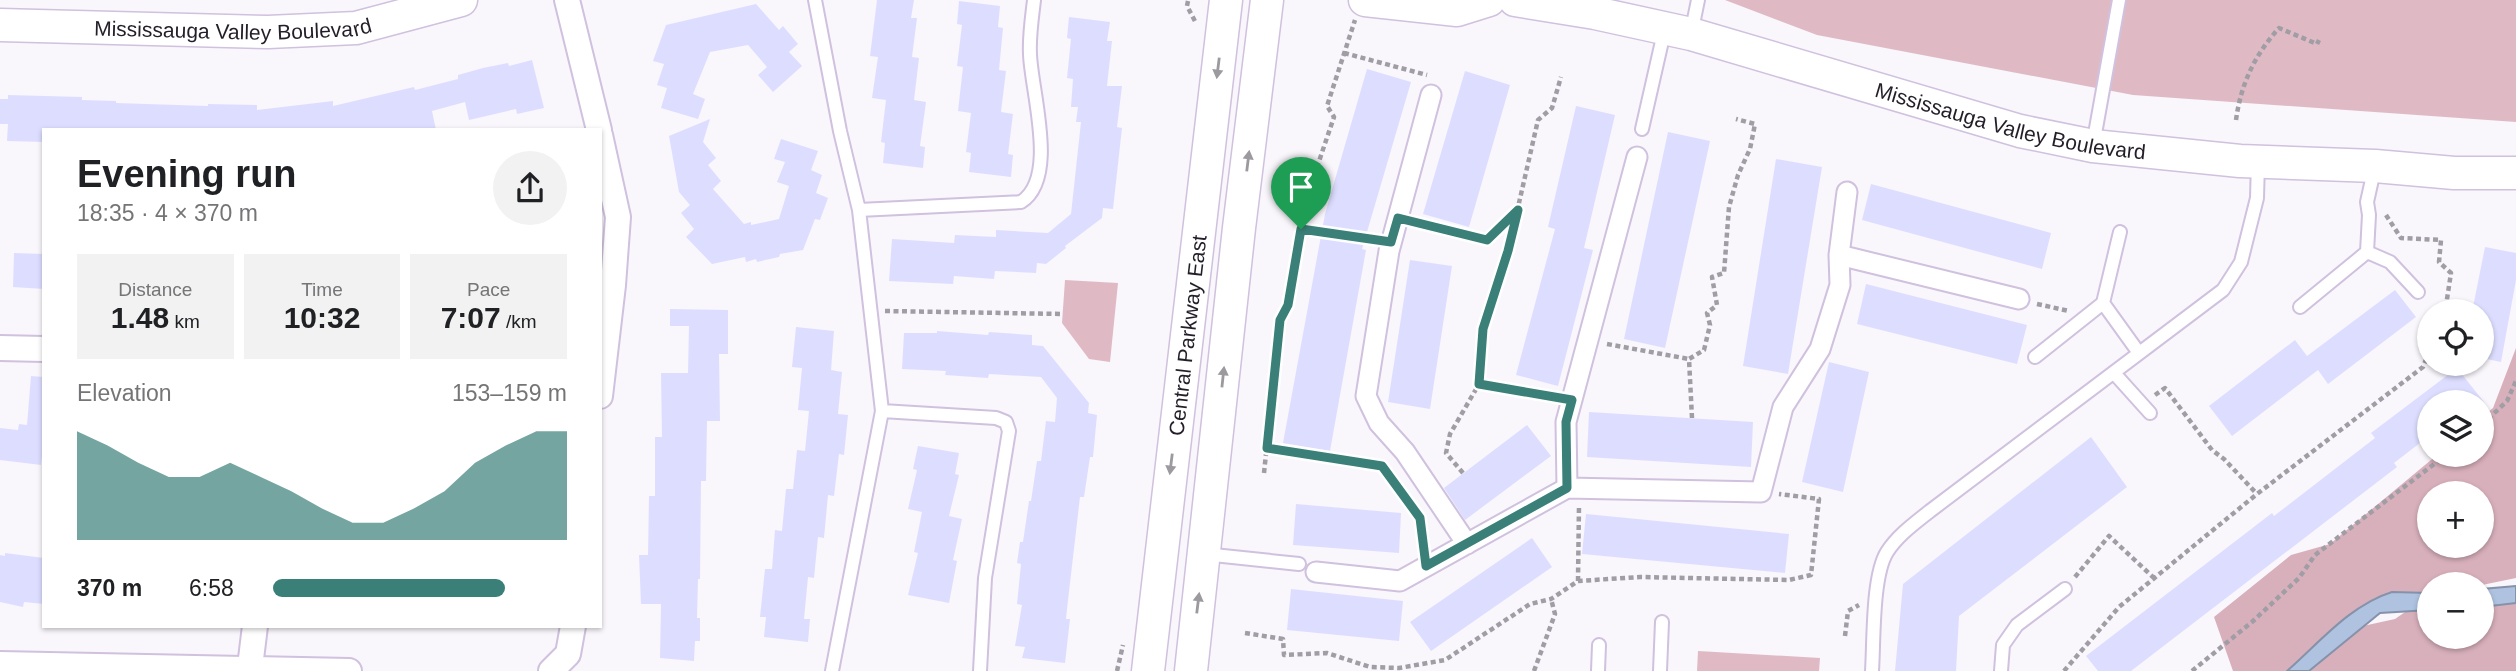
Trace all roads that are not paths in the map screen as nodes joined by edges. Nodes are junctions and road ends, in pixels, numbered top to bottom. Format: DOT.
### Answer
graph roads {
  1 [pos="461,0"];
  2 [pos="567,0"];
  3 [pos="816,0"];
  4 [pos="1034,0"];
  5 [pos="1226,0"];
  6 [pos="1267,0"];
  7 [pos="1489,0"];
  8 [pos="1516,0"];
  9 [pos="1698,0"];
  10 [pos="2119,0"];
  11 [pos="1361,8"];
  12 [pos="0,25"];
  13 [pos="1678,31"];
  14 [pos="1431,95"];
  15 [pos="599,128"];
  16 [pos="1642,129"];
  17 [pos="602,144"];
  18 [pos="2093,146"];
  19 [pos="1637,157"];
  20 [pos="2258,161"];
  21 [pos="2375,166"];
  22 [pos="2516,173"];
  23 [pos="1847,192"];
  24 [pos="859,210"];
  25 [pos="2120,232"];
  26 [pos="2367,252"];
  27 [pos="1839,255"];
  28 [pos="2418,292"];
  29 [pos="2019,299"];
  30 [pos="2103,303"];
  31 [pos="2300,307"];
  32 [pos="0,348"];
  33 [pos="42,349"];
  34 [pos="2139,353"];
  35 [pos="2035,357"];
  36 [pos="2114,373"];
  37 [pos="602,379"];
  38 [pos="882,411"];
  39 [pos="2150,413"];
  40 [pos="1567,488"];
  41 [pos="1467,544"];
  42 [pos="1204,554"];
  43 [pos="1307,568"];
  44 [pos="2065,589"];
  45 [pos="1662,622"];
  46 [pos="255,628"];
  47 [pos="573,628"];
  48 [pos="1599,645"];
  49 [pos="0,664"];
  50 [pos="250,667"];
  51 [pos="349,671"];
  52 [pos="551,671"];
  53 [pos="832,671"];
  54 [pos="980,671"];
  55 [pos="1148,671"];
  56 [pos="1191,671"];
  57 [pos="1598,671"];
  58 [pos="1660,671"];
  59 [pos="1872,671"];
  60 [pos="2001,671"];
  1 -- 12 [label="street, Mississauga Valley Boulevard"];
  2 -- 15 [label="street"];
  3 -- 24 [label="lane"];
  4 -- 24 [label="lane"];
  5 -- 55 [label="street, Central Parkway East, one-way"];
  42 -- 6 [label="street, Central Parkway East, one-way"];
  7 -- 11 [label="street"];
  8 -- 13 [label="street, Mississauga Valley Boulevard"];
  9 -- 13 [label="lane"];
  10 -- 18 [label="lane"];
  13 -- 16 [label="lane"];
  13 -- 18 [label="street, Mississauga Valley Boulevard"];
  14 -- 41 [label="street"];
  17 -- 37 [label="street"];
  18 -- 20 [label="street, Mississauga Valley Boulevard"];
  19 -- 40 [label="street"];
  20 -- 21 [label="street, Mississauga Valley Boulevard"];
  20 -- 34 [label="lane"];
  21 -- 22 [label="street, Mississauga Valley Boulevard"];
  21 -- 26 [label="lane"];
  23 -- 27 [label="street"];
  24 -- 38 [label="lane"];
  25 -- 30 [label="lane"];
  26 -- 28 [label="lane"];
  26 -- 31 [label="lane"];
  27 -- 29 [label="street"];
  27 -- 40 [label="street"];
  30 -- 34 [label="lane"];
  30 -- 35 [label="lane"];
  32 -- 33 [label="street"];
  34 -- 36 [label="lane"];
  36 -- 39 [label="lane"];
  36 -- 59 [label="lane"];
  38 -- 53 [label="lane"];
  38 -- 54 [label="lane"];
  40 -- 41 [label="street"];
  41 -- 43 [label="street"];
  42 -- 43 [label="lane"];
  56 -- 42 [label="street, Central Parkway East, one-way"];
  44 -- 60 [label="lane"];
  45 -- 58 [label="lane"];
  46 -- 50 [label="street"];
  47 -- 52 [label="street"];
  48 -- 57 [label="lane"];
  49 -- 50 [label="street"];
  50 -- 51 [label="street"];
}
